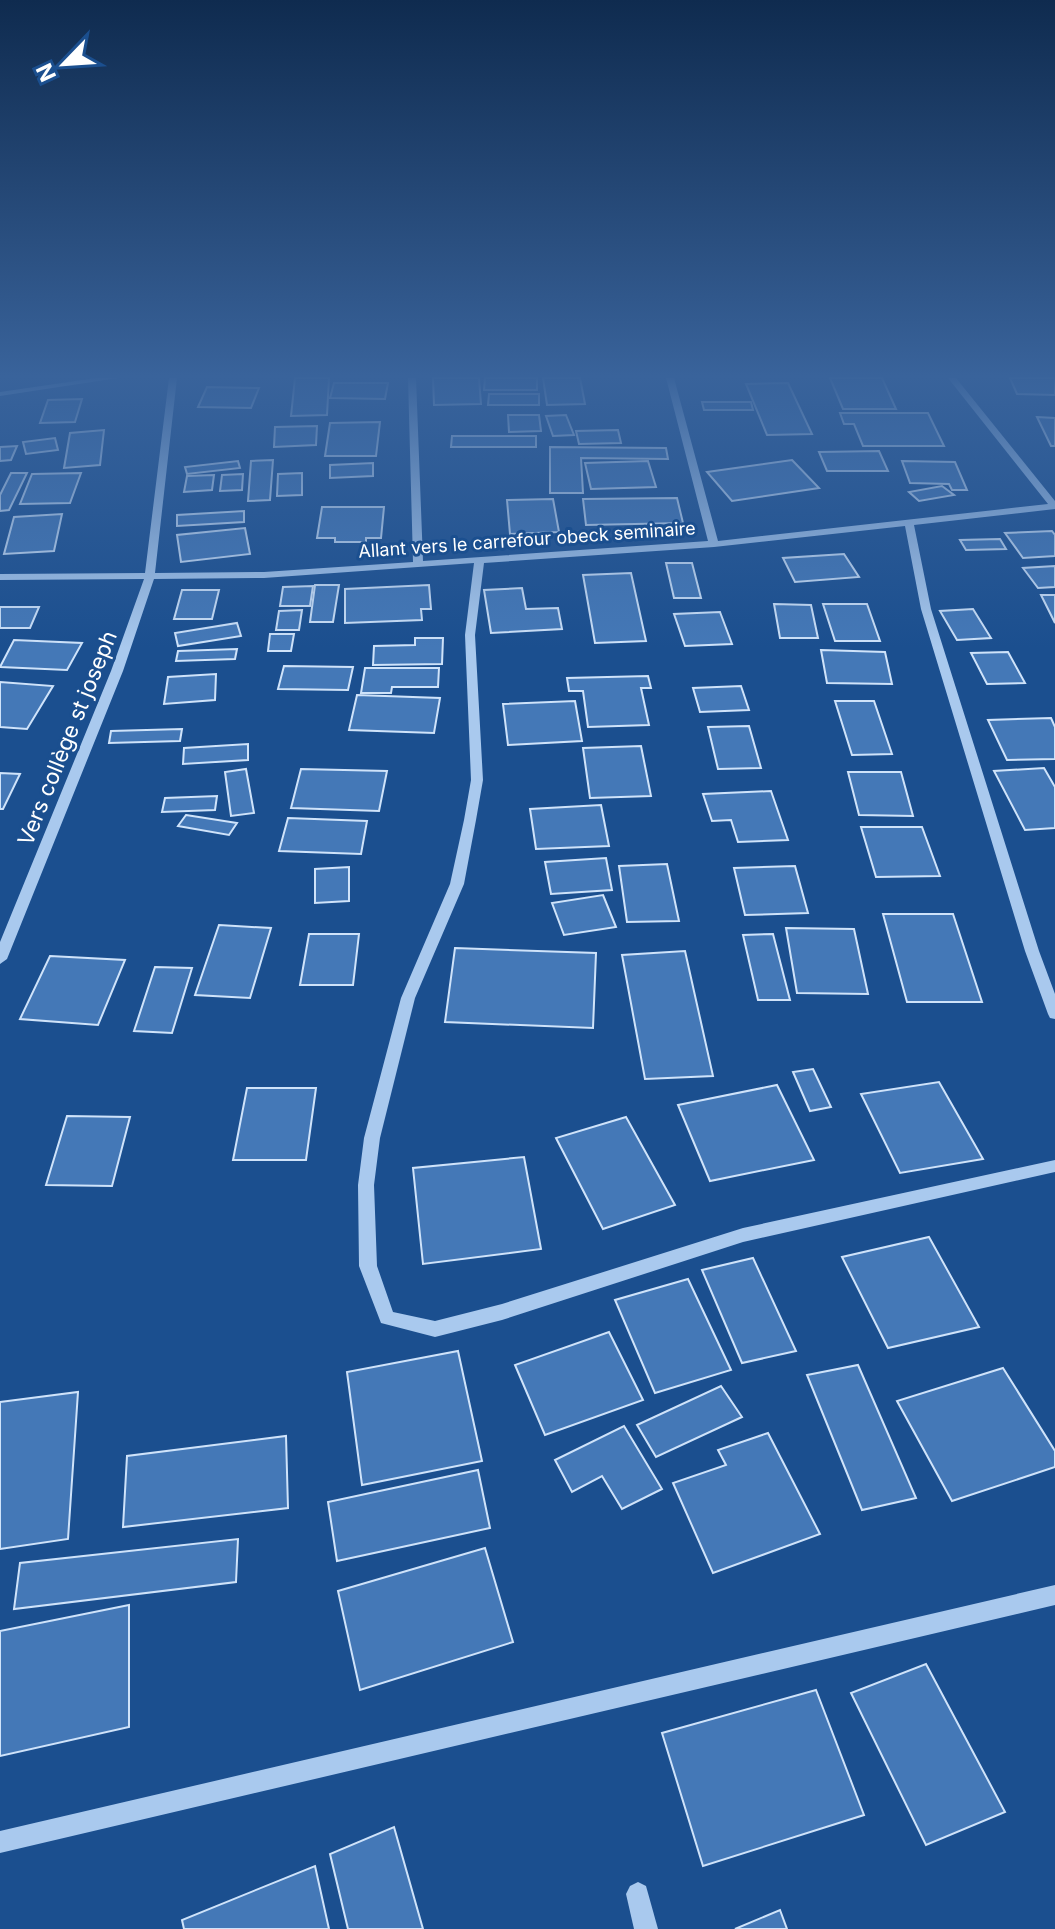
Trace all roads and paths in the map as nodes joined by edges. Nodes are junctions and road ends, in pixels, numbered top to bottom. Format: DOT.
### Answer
graph roads {
  1 [pos="163,468"];
  2 [pos="415,468"];
  3 [pos="694,468"];
  4 [pos="1024,468"];
  5 [pos="1054,506"];
  6 [pos="909,521"];
  7 [pos="714,544"];
  8 [pos="480,559"];
  9 [pos="418,562"];
  10 [pos="150,576"];
  11 [pos="0,577"];
  12 [pos="0,959"];
  13 [pos="1055,1014"];
  14 [pos="1055,1166"];
  15 [pos="1055,1595"];
  16 [pos="0,1842"];
  17 [pos="638,1894"];
  18 [pos="646,1929"];
  1 -- 10 [label="street, Vers collège st joseph"];
  2 -- 9 [label="street"];
  3 -- 7 [label="street"];
  4 -- 5 [label="street"];
  5 -- 6 [label="street, Allant vers le carrefour obeck seminaire"];
  6 -- 7 [label="street, Allant vers le carrefour obeck seminaire"];
  6 -- 13 [label="street"];
  7 -- 8 [label="street, Allant vers le carrefour obeck seminaire"];
  8 -- 9 [label="street, Allant vers le carrefour obeck seminaire"];
  8 -- 14 [label="street"];
  9 -- 10 [label="street, Allant vers le carrefour obeck seminaire"];
  10 -- 11 [label="street, Allant vers le carrefour obeck seminaire"];
  10 -- 12 [label="street, Vers collège st joseph"];
  15 -- 16 [label="street"];
  17 -- 18 [label="street"];
}
